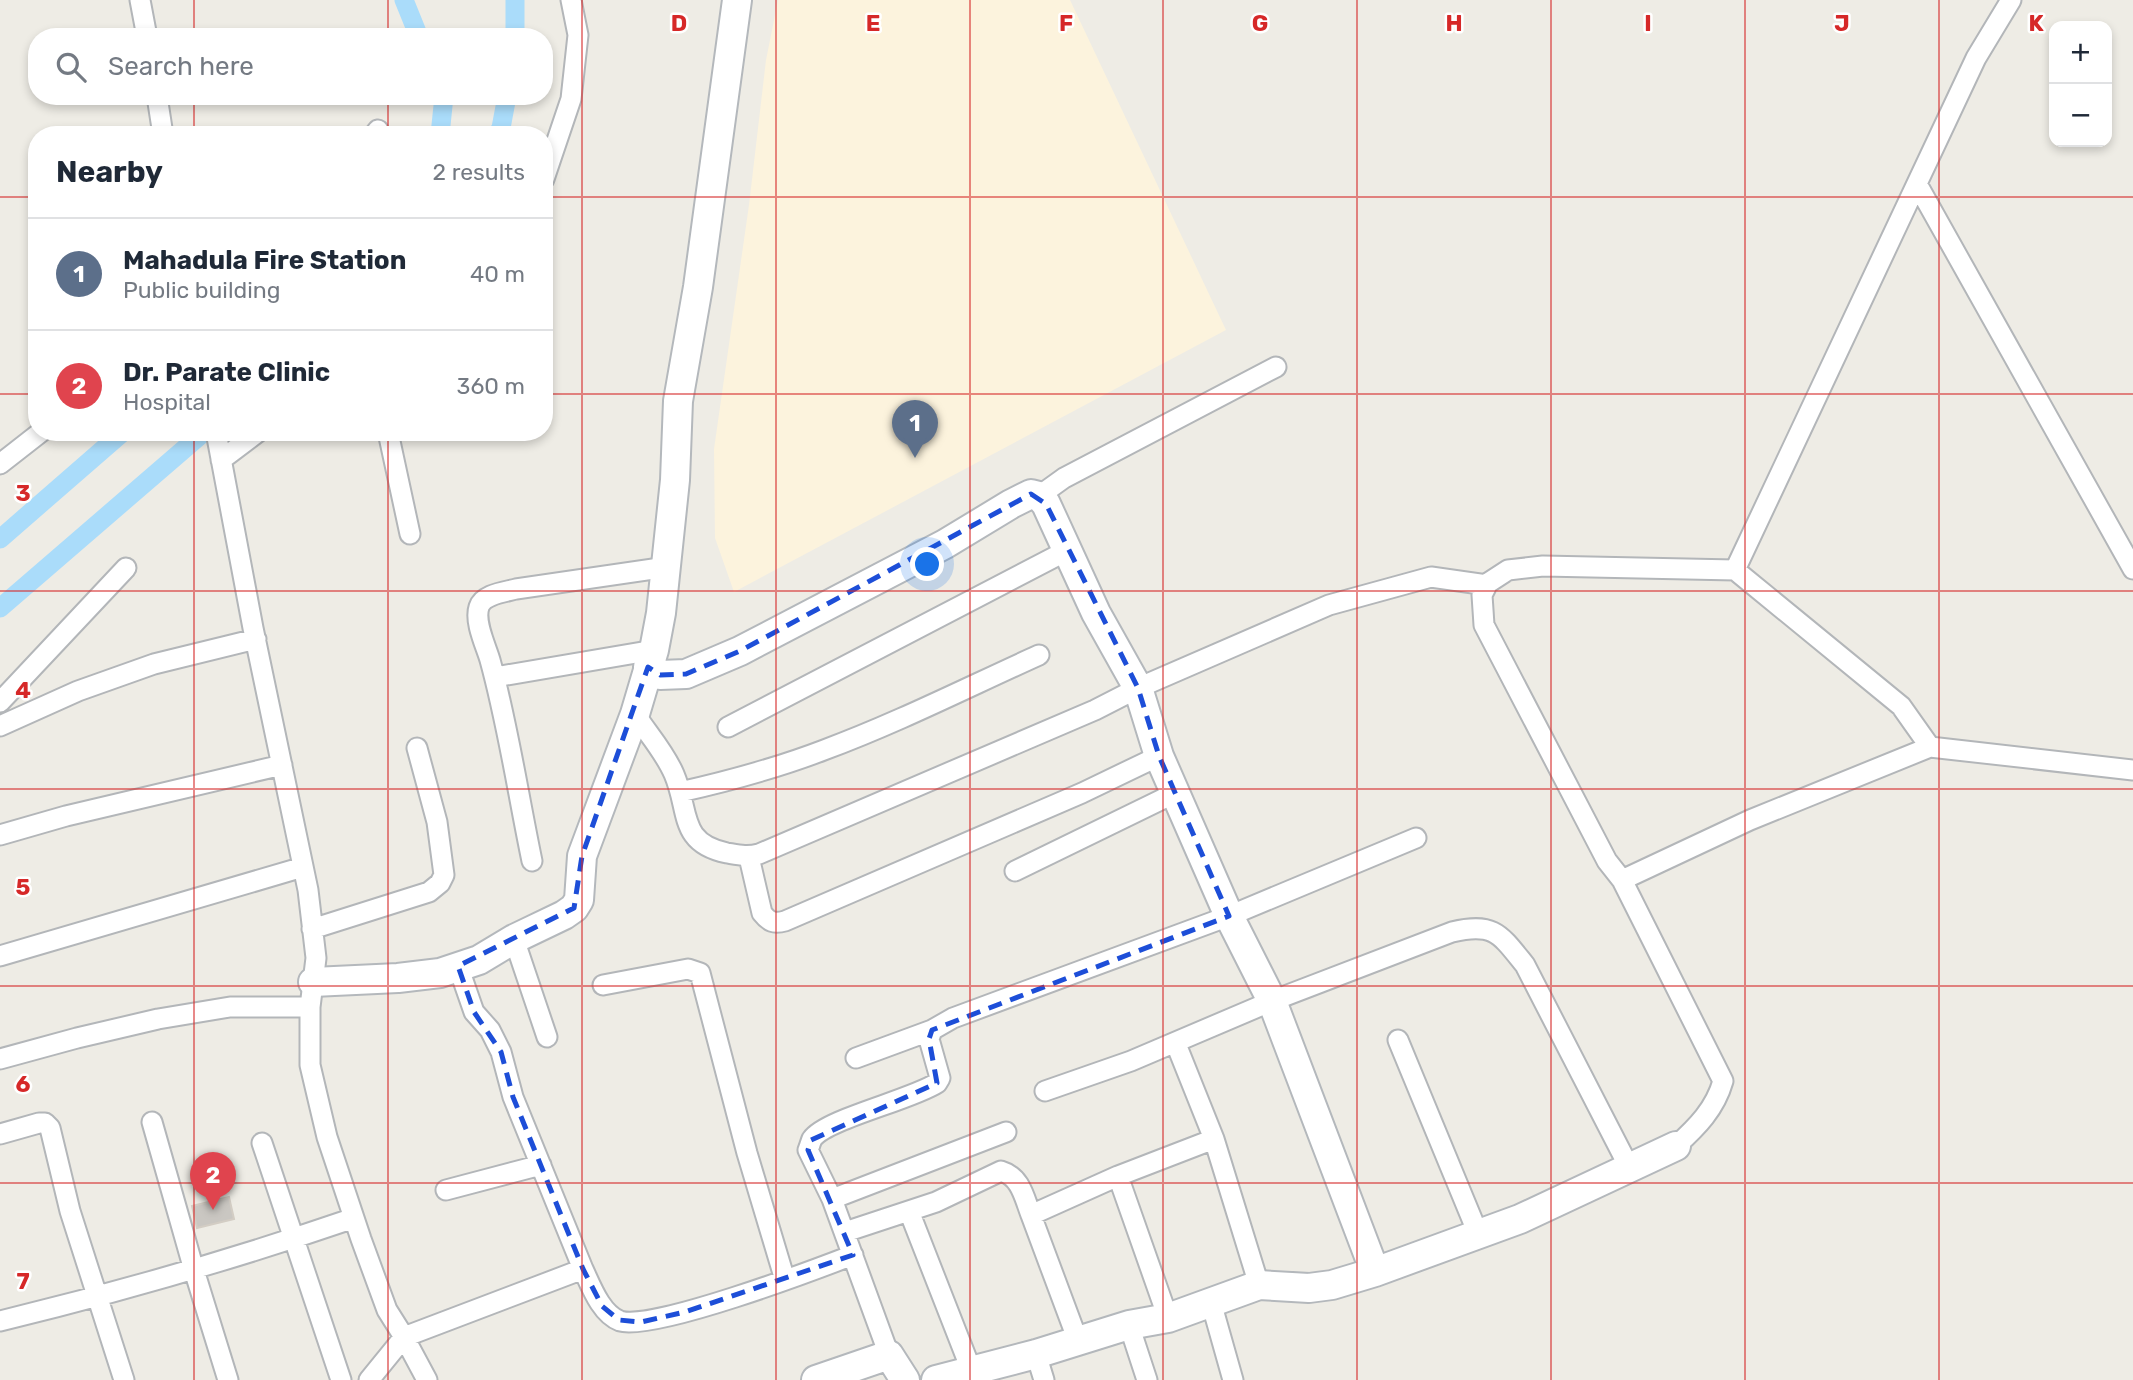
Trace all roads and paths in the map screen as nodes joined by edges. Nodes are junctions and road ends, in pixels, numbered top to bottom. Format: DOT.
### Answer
graph roads {
  1 [pos="140,0"];
  2 [pos="571,0"];
  3 [pos="737,0"];
  4 [pos="2011,0"];
  5 [pos="145,28"];
  6 [pos="158,105"];
  7 [pos="162,126"];
  8 [pos="553,152"];
  9 [pos="1917,184"];
  10 [pos="1276,367"];
  11 [pos="29,441"];
  12 [pos="390,441"];
  13 [pos="218,445"];
  14 [pos="0,464"];
  15 [pos="1040,496"];
  16 [pos="410,534"];
  17 [pos="1068,551"];
  18 [pos="667,567"];
  19 [pos="126,568"];
  20 [pos="2133,569"];
  21 [pos="1735,570"];
  22 [pos="1487,585"];
  23 [pos="256,639"];
  24 [pos="1039,654"];
  25 [pos="651,659"];
  26 [pos="495,677"];
  27 [pos="1138,688"];
  28 [pos="0,702"];
  29 [pos="635,714"];
  30 [pos="0,726"];
  31 [pos="728,727"];
  32 [pos="1930,747"];
  33 [pos="417,748"];
  34 [pos="1159,756"];
  35 [pos="282,765"];
  36 [pos="2133,771"];
  37 [pos="680,792"];
  38 [pos="1175,793"];
  39 [pos="0,835"];
  40 [pos="1416,838"];
  41 [pos="749,857"];
  42 [pos="532,860"];
  43 [pos="303,867"];
  44 [pos="1015,871"];
  45 [pos="1622,880"];
  46 [pos="1229,916"];
  47 [pos="312,929"];
  48 [pos="514,939"];
  49 [pos="0,956"];
  50 [pos="458,966"];
  51 [pos="603,985"];
  52 [pos="311,994"];
  53 [pos="1272,1001"];
  54 [pos="932,1030"];
  55 [pos="547,1037"];
  56 [pos="1398,1040"];
  57 [pos="1175,1044"];
  58 [pos="856,1058"];
  59 [pos="0,1059"];
  60 [pos="1045,1091"];
  61 [pos="152,1122"];
  62 [pos="1006,1132"];
  63 [pos="0,1134"];
  64 [pos="1214,1139"];
  65 [pos="262,1143"];
  66 [pos="1676,1146"];
  67 [pos="541,1165"];
  68 [pos="1630,1169"];
  69 [pos="1118,1176"];
  70 [pos="446,1190"];
  71 [pos="832,1199"];
  72 [pos="909,1211"];
  73 [pos="1031,1214"];
  74 [pos="354,1219"];
  75 [pos="845,1232"];
  76 [pos="1479,1236"];
  77 [pos="296,1238"];
  78 [pos="853,1255"];
  79 [pos="583,1269"];
  80 [pos="194,1270"];
  81 [pos="1376,1272"];
  82 [pos="785,1280"];
  83 [pos="1259,1285"];
  84 [pos="98,1297"];
  85 [pos="1211,1302"];
  86 [pos="1168,1318"];
  87 [pos="0,1321"];
  88 [pos="1129,1325"];
  89 [pos="404,1337"];
  90 [pos="1078,1341"];
  91 [pos="889,1355"];
  92 [pos="1040,1367"];
  93 [pos="972,1372"];
  94 [pos="124,1380"];
  95 [pos="228,1380"];
  96 [pos="341,1380"];
  97 [pos="369,1380"];
  98 [pos="427,1380"];
  99 [pos="816,1380"];
  100 [pos="905,1380"];
  101 [pos="936,1380"];
  102 [pos="1147,1380"];
  103 [pos="1233,1380"];
  1 -- 5 [label="street"];
  2 -- 8 [label="street"];
  3 -- 18 [label="street"];
  4 -- 9 [label="street"];
  6 -- 7 [label="street"];
  9 -- 20 [label="street"];
  9 -- 21 [label="street"];
  10 -- 15 [label="street"];
  11 -- 14 [label="street"];
  12 -- 16 [label="street"];
  13 -- 23 [label="street"];
  15 -- 17 [label="street"];
  15 -- 25 [label="street"];
  17 -- 27 [label="street"];
  17 -- 31 [label="street"];
  18 -- 25 [label="street"];
  18 -- 26 [label="street"];
  19 -- 28 [label="street"];
  21 -- 22 [label="street"];
  21 -- 32 [label="street"];
  22 -- 27 [label="street"];
  22 -- 45 [label="street"];
  23 -- 30 [label="street"];
  23 -- 35 [label="street"];
  24 -- 37 [label="street"];
  25 -- 26 [label="street"];
  25 -- 29 [label="street"];
  26 -- 42 [label="street"];
  27 -- 34 [label="street"];
  27 -- 41 [label="street"];
  29 -- 37 [label="street"];
  29 -- 48 [label="street"];
  32 -- 36 [label="street"];
  32 -- 45 [label="street"];
  33 -- 47 [label="street"];
  34 -- 38 [label="street"];
  34 -- 41 [label="street"];
  35 -- 39 [label="street"];
  35 -- 43 [label="street"];
  37 -- 41 [label="street"];
  38 -- 44 [label="street"];
  38 -- 46 [label="street"];
  40 -- 46 [label="street"];
  43 -- 47 [label="street"];
  43 -- 49 [label="street"];
  45 -- 66 [label="street"];
  46 -- 53 [label="street"];
  46 -- 54 [label="street"];
  47 -- 52 [label="street"];
  48 -- 50 [label="street"];
  48 -- 55 [label="street"];
  50 -- 52 [label="street"];
  50 -- 67 [label="street"];
  51 -- 82 [label="street"];
  52 -- 59 [label="street"];
  52 -- 74 [label="street"];
  53 -- 57 [label="street"];
  53 -- 68 [label="street"];
  53 -- 81 [label="street"];
  54 -- 58 [label="street"];
  54 -- 71 [label="street"];
  56 -- 76 [label="street"];
  57 -- 60 [label="street"];
  57 -- 64 [label="street"];
  61 -- 80 [label="street"];
  62 -- 71 [label="street"];
  63 -- 84 [label="street"];
  64 -- 69 [label="street"];
  64 -- 83 [label="street"];
  65 -- 77 [label="street"];
  66 -- 68 [label="street"];
  67 -- 70 [label="street"];
  67 -- 79 [label="street"];
  68 -- 76 [label="street"];
  69 -- 73 [label="street"];
  69 -- 86 [label="street"];
  71 -- 75 [label="street"];
  72 -- 73 [label="street"];
  72 -- 75 [label="street"];
  72 -- 93 [label="street"];
  73 -- 90 [label="street"];
  74 -- 77 [label="street"];
  74 -- 89 [label="street"];
  75 -- 78 [label="street"];
  76 -- 81 [label="street"];
  77 -- 80 [label="street"];
  77 -- 96 [label="street"];
  78 -- 82 [label="street"];
  78 -- 91 [label="street"];
  79 -- 82 [label="street"];
  79 -- 89 [label="street"];
  80 -- 84 [label="street"];
  80 -- 95 [label="street"];
  81 -- 83 [label="street"];
  83 -- 85 [label="street"];
  84 -- 87 [label="street"];
  84 -- 94 [label="street"];
  85 -- 86 [label="street"];
  85 -- 103 [label="street"];
  86 -- 88 [label="street"];
  88 -- 90 [label="street"];
  88 -- 102 [label="street"];
  89 -- 97 [label="street"];
  89 -- 98 [label="street"];
  90 -- 92 [label="street"];
  91 -- 99 [label="street"];
  91 -- 100 [label="street"];
  92 -- 93 [label="street"];
  93 -- 101 [label="street"];
}
